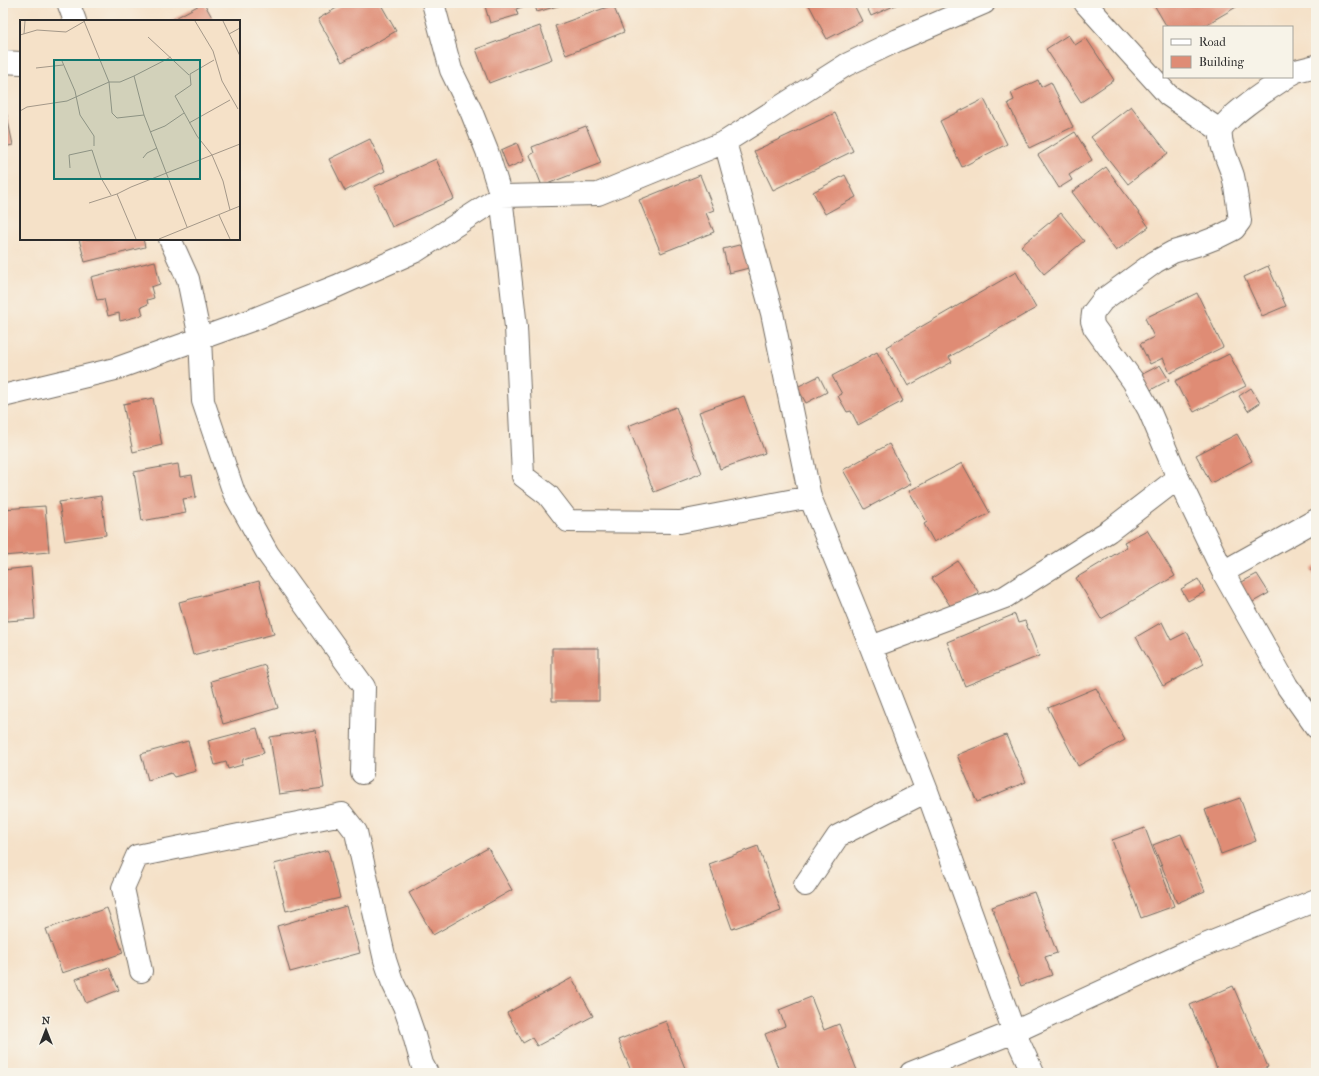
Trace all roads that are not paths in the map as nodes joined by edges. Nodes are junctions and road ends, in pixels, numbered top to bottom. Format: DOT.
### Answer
graph roads {
  1 [pos="433,3"];
  2 [pos="984,3"];
  3 [pos="1085,3"];
  4 [pos="3,62"];
  5 [pos="20,63"];
  6 [pos="1316,66"];
  7 [pos="1293,73"];
  8 [pos="1285,78"];
  9 [pos="1221,131"];
  10 [pos="725,142"];
  11 [pos="501,196"];
  12 [pos="170,240"];
  13 [pos="200,338"];
  14 [pos="3,396"];
  15 [pos="1178,478"];
  16 [pos="810,497"];
  17 [pos="1316,520"];
  18 [pos="1223,572"];
  19 [pos="871,647"];
  20 [pos="1316,727"];
  21 [pos="362,773"];
  22 [pos="927,791"];
  23 [pos="805,885"];
  24 [pos="1316,900"];
  25 [pos="141,971"];
  26 [pos="1014,1032"];
  27 [pos="427,1073"];
  28 [pos="911,1073"];
  29 [pos="1033,1073"];
  1 -- 11 [label="street"];
  2 -- 10 [label="street"];
  3 -- 9 [label="street"];
  4 -- 5 [label="street"];
  6 -- 7 [label="street"];
  8 -- 9 [label="street"];
  9 -- 15 [label="street"];
  10 -- 11 [label="street"];
  10 -- 16 [label="street"];
  11 -- 13 [label="street"];
  11 -- 16 [label="street"];
  12 -- 13 [label="street"];
  13 -- 14 [label="street"];
  13 -- 21 [label="street"];
  15 -- 18 [label="street"];
  15 -- 19 [label="street"];
  16 -- 19 [label="street"];
  17 -- 18 [label="street"];
  18 -- 20 [label="street"];
  19 -- 22 [label="street"];
  22 -- 23 [label="street"];
  22 -- 26 [label="street"];
  24 -- 26 [label="street"];
  25 -- 27 [label="street"];
  26 -- 28 [label="street"];
  26 -- 29 [label="street"];
}
